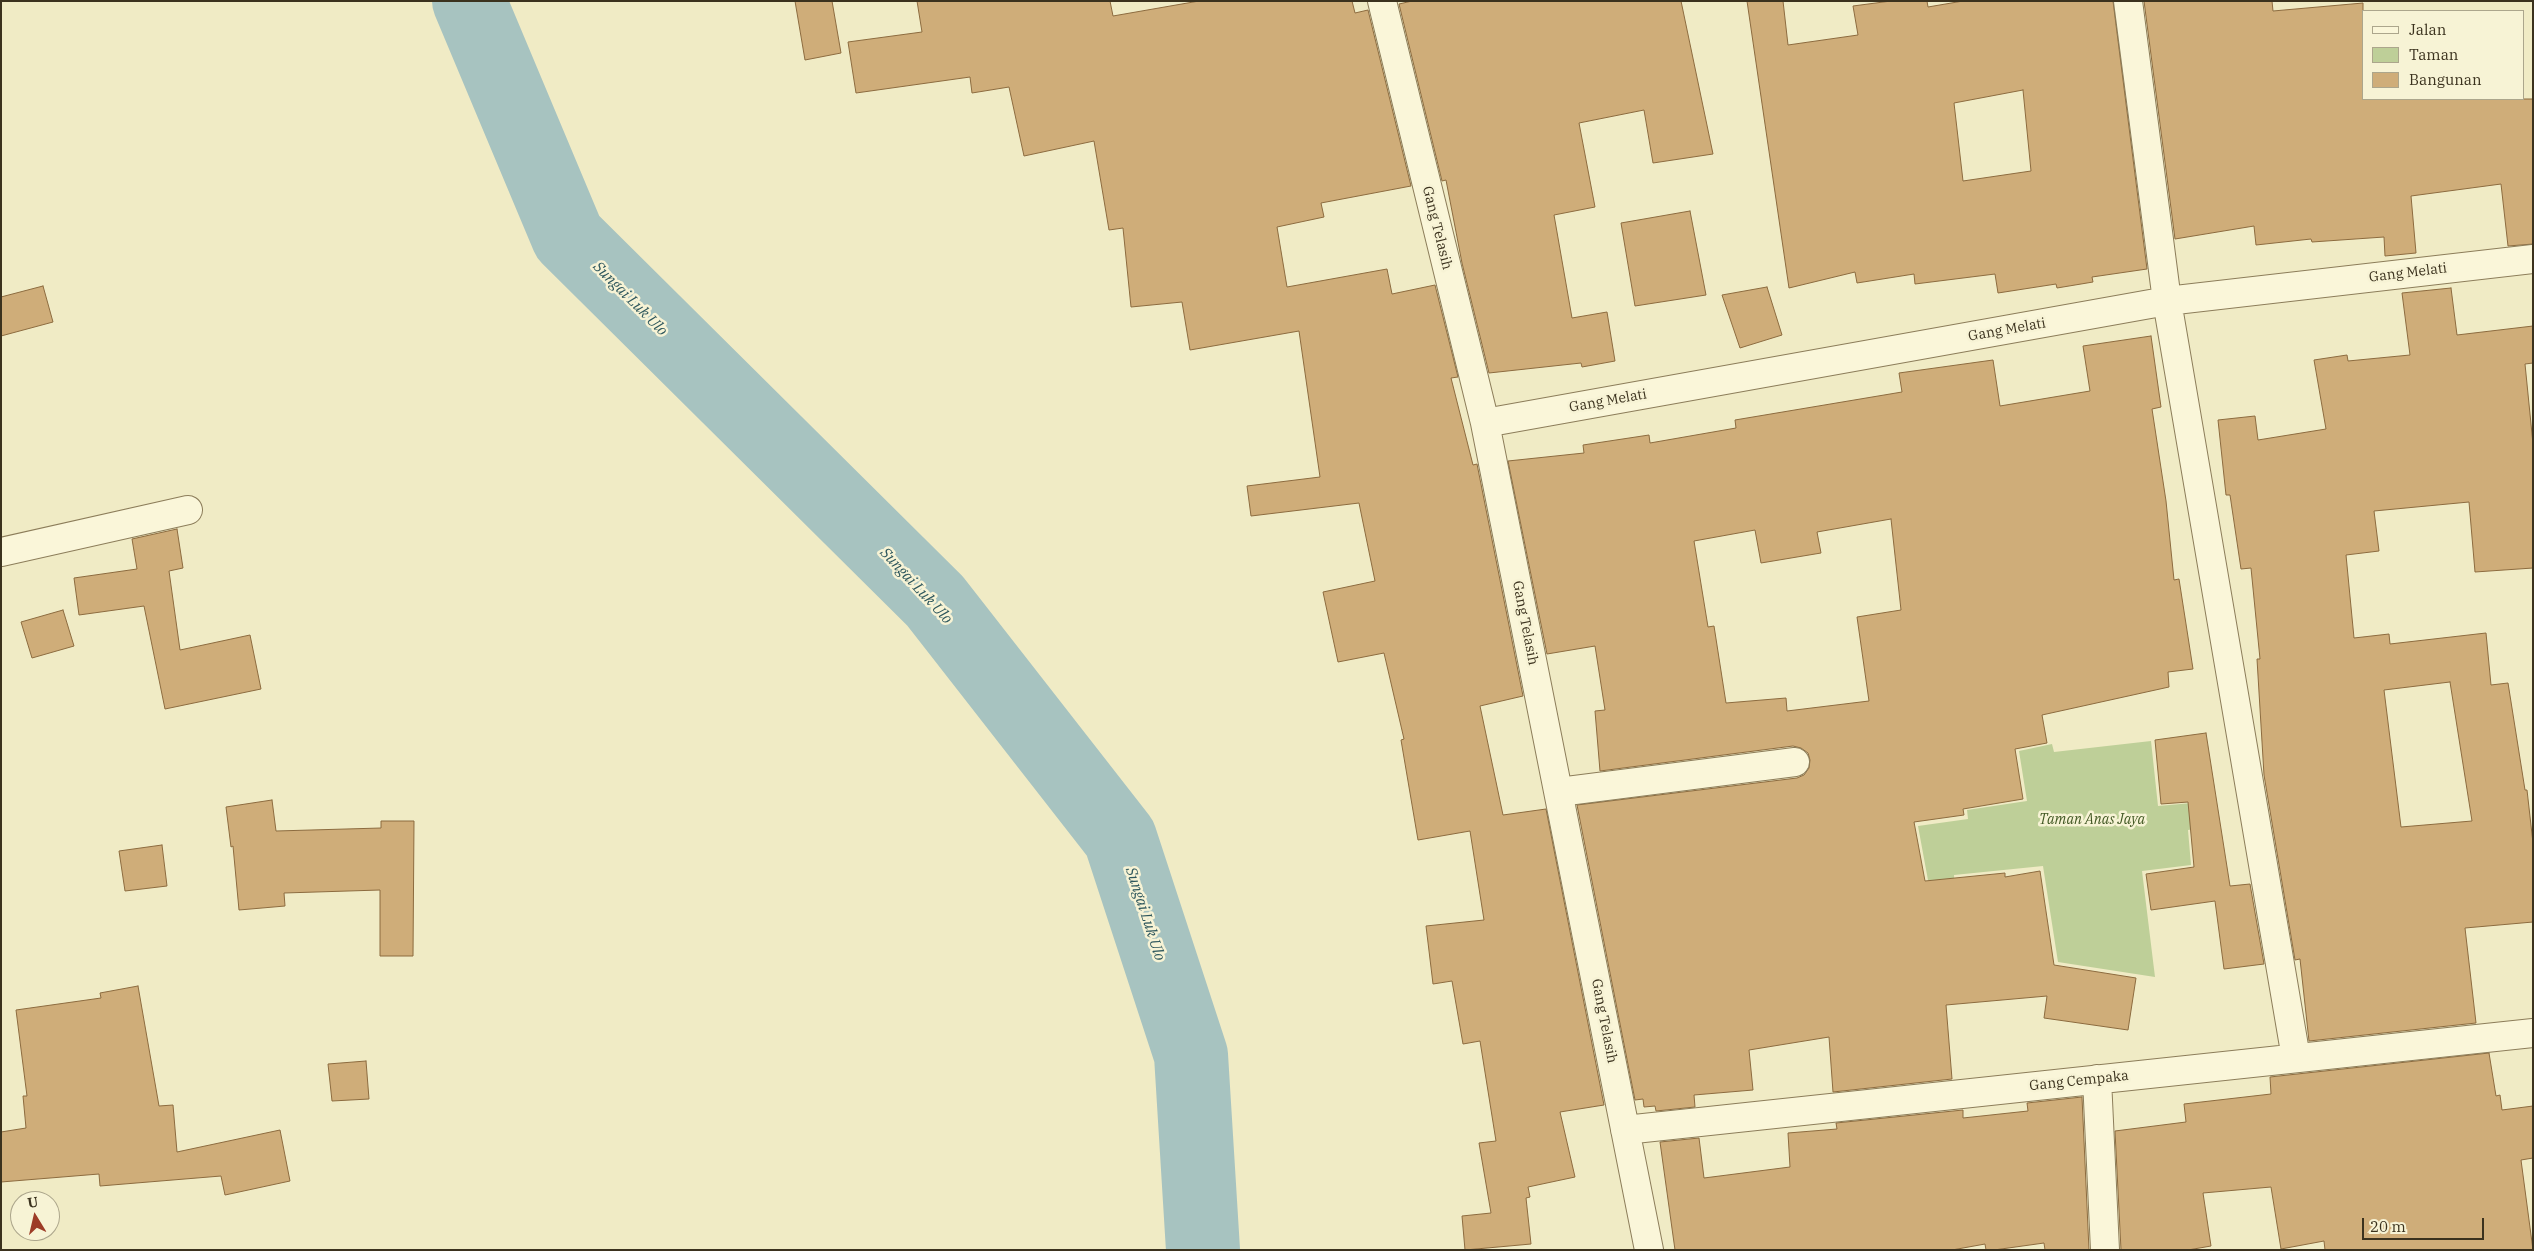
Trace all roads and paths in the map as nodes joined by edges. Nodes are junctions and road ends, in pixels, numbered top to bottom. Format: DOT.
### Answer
graph roads {
  1 [pos="1382,1"];
  2 [pos="2128,1"];
  3 [pos="2533,259"];
  4 [pos="2167,301"];
  5 [pos="1485,423"];
  6 [pos="188,510"];
  7 [pos="1,552"];
  8 [pos="1795,762"];
  9 [pos="1559,792"];
  10 [pos="2533,1033"];
  11 [pos="2296,1058"];
  12 [pos="2097,1079"];
  13 [pos="1626,1130"];
  14 [pos="1649,1250"];
  15 [pos="2105,1250"];
  1 -- 5 [label="street, Gang Telasih"];
  2 -- 4 [label="street"];
  3 -- 4 [label="street, Gang Melati"];
  4 -- 5 [label="street, Gang Melati"];
  4 -- 11 [label="street"];
  5 -- 9 [label="street, Gang Telasih"];
  6 -- 7 [label="street"];
  8 -- 9 [label="street"];
  9 -- 13 [label="street, Gang Telasih"];
  10 -- 11 [label="street, Gang Cempaka"];
  11 -- 12 [label="street, Gang Cempaka"];
  12 -- 13 [label="street, Gang Cempaka"];
  12 -- 15 [label="street"];
  13 -- 14 [label="street, Gang Telasih"];
}
